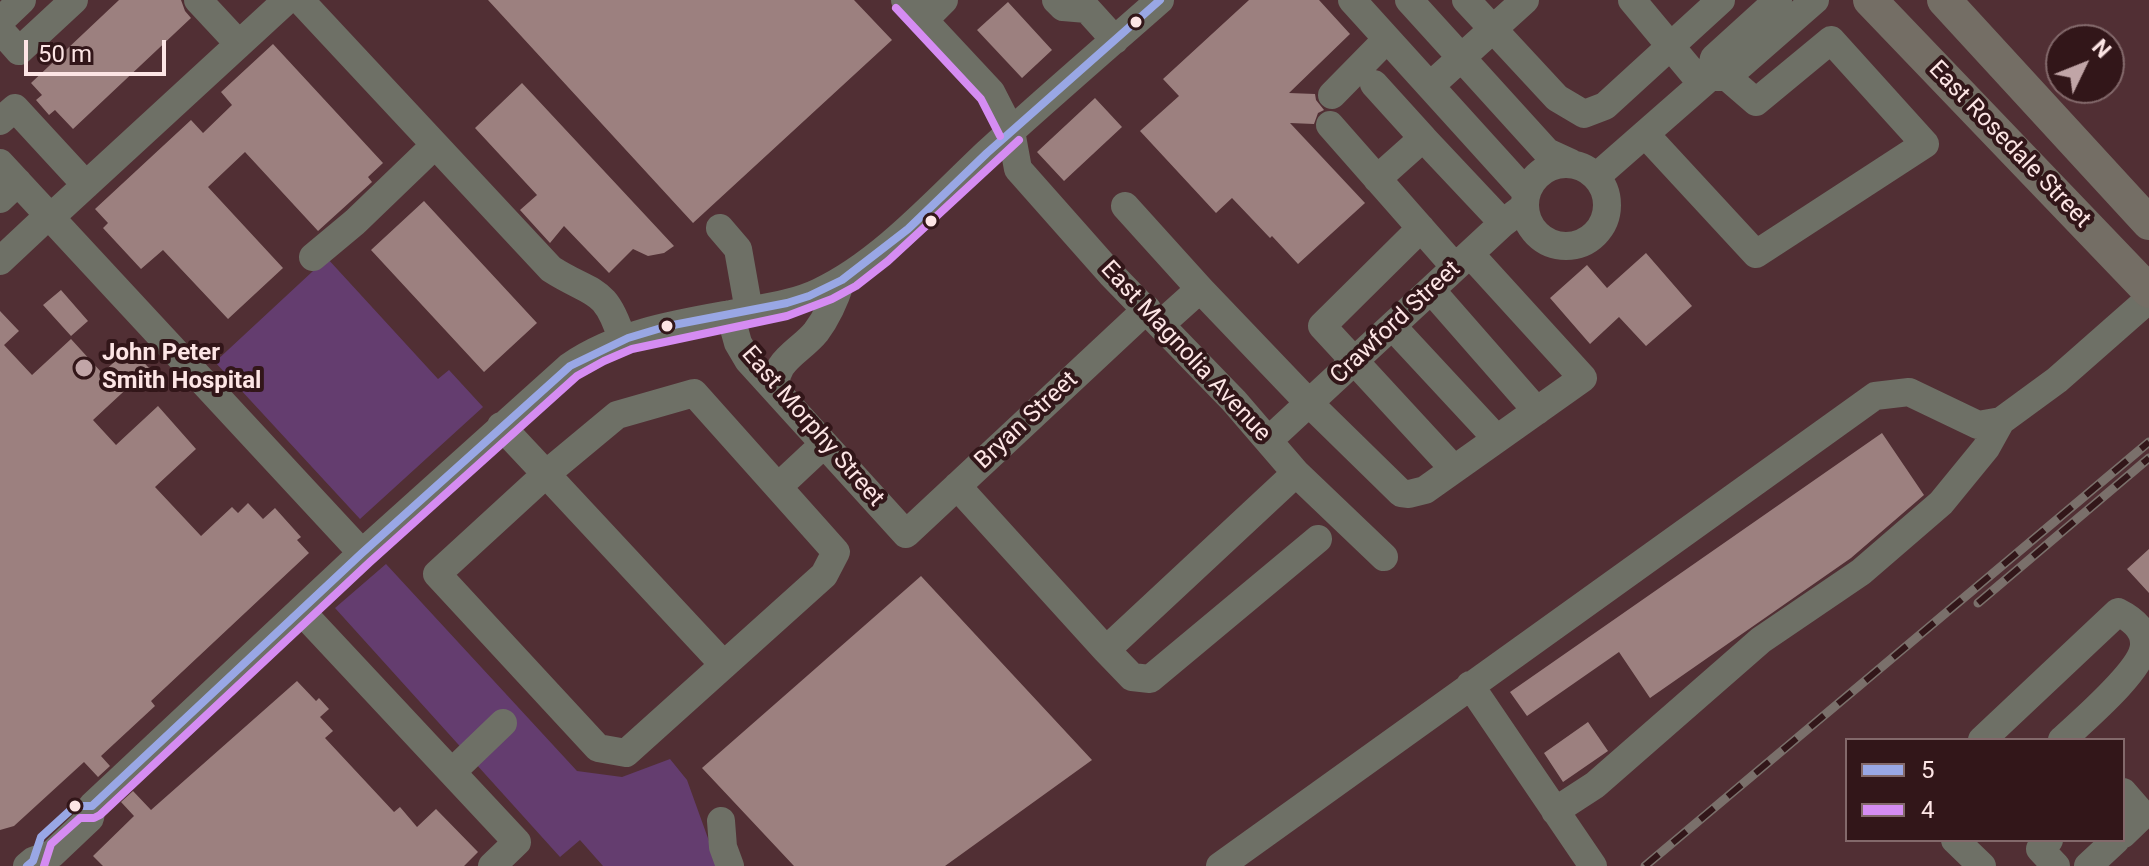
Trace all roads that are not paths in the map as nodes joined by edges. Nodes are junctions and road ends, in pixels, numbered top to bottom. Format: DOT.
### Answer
graph roads {
  1 [pos="22,0"];
  2 [pos="74,0"];
  3 [pos="198,0"];
  4 [pos="287,0"];
  5 [pos="300,0"];
  6 [pos="944,0"];
  7 [pos="1056,0"];
  8 [pos="1160,0"];
  9 [pos="1352,0"];
  10 [pos="1409,0"];
  11 [pos="1466,0"];
  12 [pos="1525,0"];
  13 [pos="1721,0"];
  14 [pos="1778,0"];
  15 [pos="1815,0"];
  16 [pos="1870,0"];
  17 [pos="1944,0"];
  18 [pos="1636,1"];
  19 [pos="914,10"];
  20 [pos="0,21"];
  21 [pos="1492,29"];
  22 [pos="0,30"];
  23 [pos="1387,39"];
  24 [pos="1115,40"];
  25 [pos="239,44"];
  26 [pos="1671,47"];
  27 [pos="1461,57"];
  28 [pos="1713,80"];
  29 [pos="1374,84"];
  30 [pos="1430,86"];
  31 [pos="1332,95"];
  32 [pos="0,121"];
  33 [pos="1330,125"];
  34 [pos="1011,131"];
  35 [pos="1645,134"];
  36 [pos="1423,138"];
  37 [pos="435,145"];
  38 [pos="1571,163"];
  39 [pos="1597,176"];
  40 [pos="1377,179"];
  41 [pos="6,182"];
  42 [pos="86,185"];
  43 [pos="1125,206"];
  44 [pos="1518,208"];
  45 [pos="49,217"];
  46 [pos="2149,223"];
  47 [pos="720,228"];
  48 [pos="1421,228"];
  49 [pos="313,257"];
  50 [pos="0,261"];
  51 [pos="1463,261"];
  52 [pos="841,281"];
  53 [pos="1200,289"];
  54 [pos="1431,290"];
  55 [pos="2149,291"];
  56 [pos="2149,299"];
  57 [pos="739,312"];
  58 [pos="1154,317"];
  59 [pos="1392,326"];
  60 [pos="622,339"];
  61 [pos="1356,360"];
  62 [pos="777,392"];
  63 [pos="1309,403"];
  64 [pos="1537,411"];
  65 [pos="2001,421"];
  66 [pos="501,426"];
  67 [pos="1497,439"];
  68 [pos="1269,440"];
  69 [pos="824,444"];
  70 [pos="1454,469"];
  71 [pos="1296,473"];
  72 [pos="546,474"];
  73 [pos="957,486"];
  74 [pos="778,487"];
  75 [pos="906,534"];
  76 [pos="1318,539"];
  77 [pos="362,553"];
  78 [pos="1384,557"];
  79 [pos="301,611"];
  80 [pos="1106,650"];
  81 [pos="724,665"];
  82 [pos="1470,685"];
  83 [pos="503,723"];
  84 [pos="1984,738"];
  85 [pos="2069,738"];
  86 [pos="452,772"];
  87 [pos="2125,794"];
  88 [pos="1555,811"];
  89 [pos="721,821"];
  90 [pos="2125,832"];
  91 [pos="1958,842"];
  92 [pos="2047,842"];
  93 [pos="2114,842"];
  94 [pos="30,864"];
  95 [pos="492,866"];
  96 [pos="730,866"];
  97 [pos="1220,866"];
  98 [pos="1593,866"];
  99 [pos="1982,866"];
  100 [pos="2056,866"];
  101 [pos="2088,866"];
  1 -- 20 [label="street"];
  2 -- 22 [label="street"];
  3 -- 25 [label="street"];
  4 -- 25 [label="street"];
  5 -- 37 [label="street"];
  6 -- 19 [label="street"];
  7 -- 24 [label="street"];
  8 -- 24 [label="street"];
  9 -- 23 [label="street"];
  10 -- 27 [label="street"];
  11 -- 21 [label="street"];
  12 -- 21 [label="street"];
  13 -- 26 [label="street"];
  14 -- 28 [label="street"];
  15 -- 28 [label="street"];
  16 -- 55 [label="main road, East Rosedale Street"];
  17 -- 46 [label="main road, East Rosedale Street"];
  18 -- 26 [label="street"];
  19 -- 34 [label="street, East Magnolia Avenue"];
  21 -- 26 [label="street"];
  21 -- 27 [label="street"];
  23 -- 30 [label="street"];
  23 -- 31 [label="street"];
  24 -- 34 [label="street"];
  25 -- 42 [label="street"];
  26 -- 28 [label="street"];
  27 -- 30 [label="street"];
  27 -- 38 [label="street"];
  28 -- 35 [label="street"];
  28 -- 35 [label="street"];
  29 -- 36 [label="street"];
  30 -- 44 [label="street"];
  32 -- 42 [label="street"];
  33 -- 40 [label="street"];
  34 -- 52 [label="street"];
  34 -- 58 [label="street, East Magnolia Avenue"];
  35 -- 39 [label="street"];
  36 -- 40 [label="street"];
  36 -- 44 [label="street"];
  37 -- 49 [label="street"];
  37 -- 60 [label="street"];
  38 -- 39 [label="street"];
  38 -- 44 [label="street"];
  39 -- 44 [label="street"];
  40 -- 48 [label="street"];
  41 -- 45 [label="street"];
  42 -- 45 [label="street"];
  43 -- 53 [label="street"];
  44 -- 51 [label="street, Crawford Street"];
  45 -- 50 [label="street"];
  45 -- 77 [label="street"];
  47 -- 57 [label="street, East Morphy Street"];
  48 -- 51 [label="street"];
  48 -- 61 [label="street"];
  51 -- 54 [label="street, Crawford Street"];
  51 -- 64 [label="street"];
  52 -- 57 [label="street"];
  52 -- 62 [label="street"];
  53 -- 58 [label="street, Bryan Street"];
  53 -- 63 [label="street"];
  54 -- 59 [label="street, Crawford Street"];
  54 -- 64 [label="street"];
  56 -- 65 [label="street"];
  57 -- 60 [label="street"];
  57 -- 62 [label="street, East Morphy Street"];
  58 -- 68 [label="street, East Magnolia Avenue"];
  58 -- 73 [label="street, Bryan Street"];
  59 -- 61 [label="street, Crawford Street"];
  59 -- 67 [label="street"];
  60 -- 66 [label="street"];
  61 -- 63 [label="street, Crawford Street"];
  61 -- 70 [label="street"];
  62 -- 69 [label="street, East Morphy Street"];
  63 -- 68 [label="street, Crawford Street"];
  63 -- 70 [label="street"];
  64 -- 67 [label="street"];
  65 -- 82 [label="street"];
  65 -- 88 [label="street"];
  66 -- 72 [label="street"];
  66 -- 77 [label="street"];
  67 -- 70 [label="street"];
  68 -- 71 [label="street, East Magnolia Avenue"];
  69 -- 74 [label="street"];
  69 -- 75 [label="street, East Morphy Street"];
  71 -- 78 [label="street, East Magnolia Avenue"];
  71 -- 80 [label="street"];
  72 -- 74 [label="street"];
  72 -- 81 [label="street"];
  72 -- 81 [label="street"];
  73 -- 75 [label="street, Bryan Street"];
  73 -- 80 [label="street"];
  74 -- 81 [label="street"];
  76 -- 80 [label="street"];
  77 -- 79 [label="street"];
  79 -- 86 [label="street"];
  79 -- 94 [label="street"];
  82 -- 88 [label="street"];
  82 -- 97 [label="street"];
  83 -- 86 [label="street"];
  84 -- 85 [label="street"];
  86 -- 95 [label="street"];
  87 -- 90 [label="street"];
  88 -- 98 [label="street"];
  89 -- 96 [label="street"];
  91 -- 99 [label="street"];
  92 -- 100 [label="street"];
  93 -- 101 [label="street"];
}
